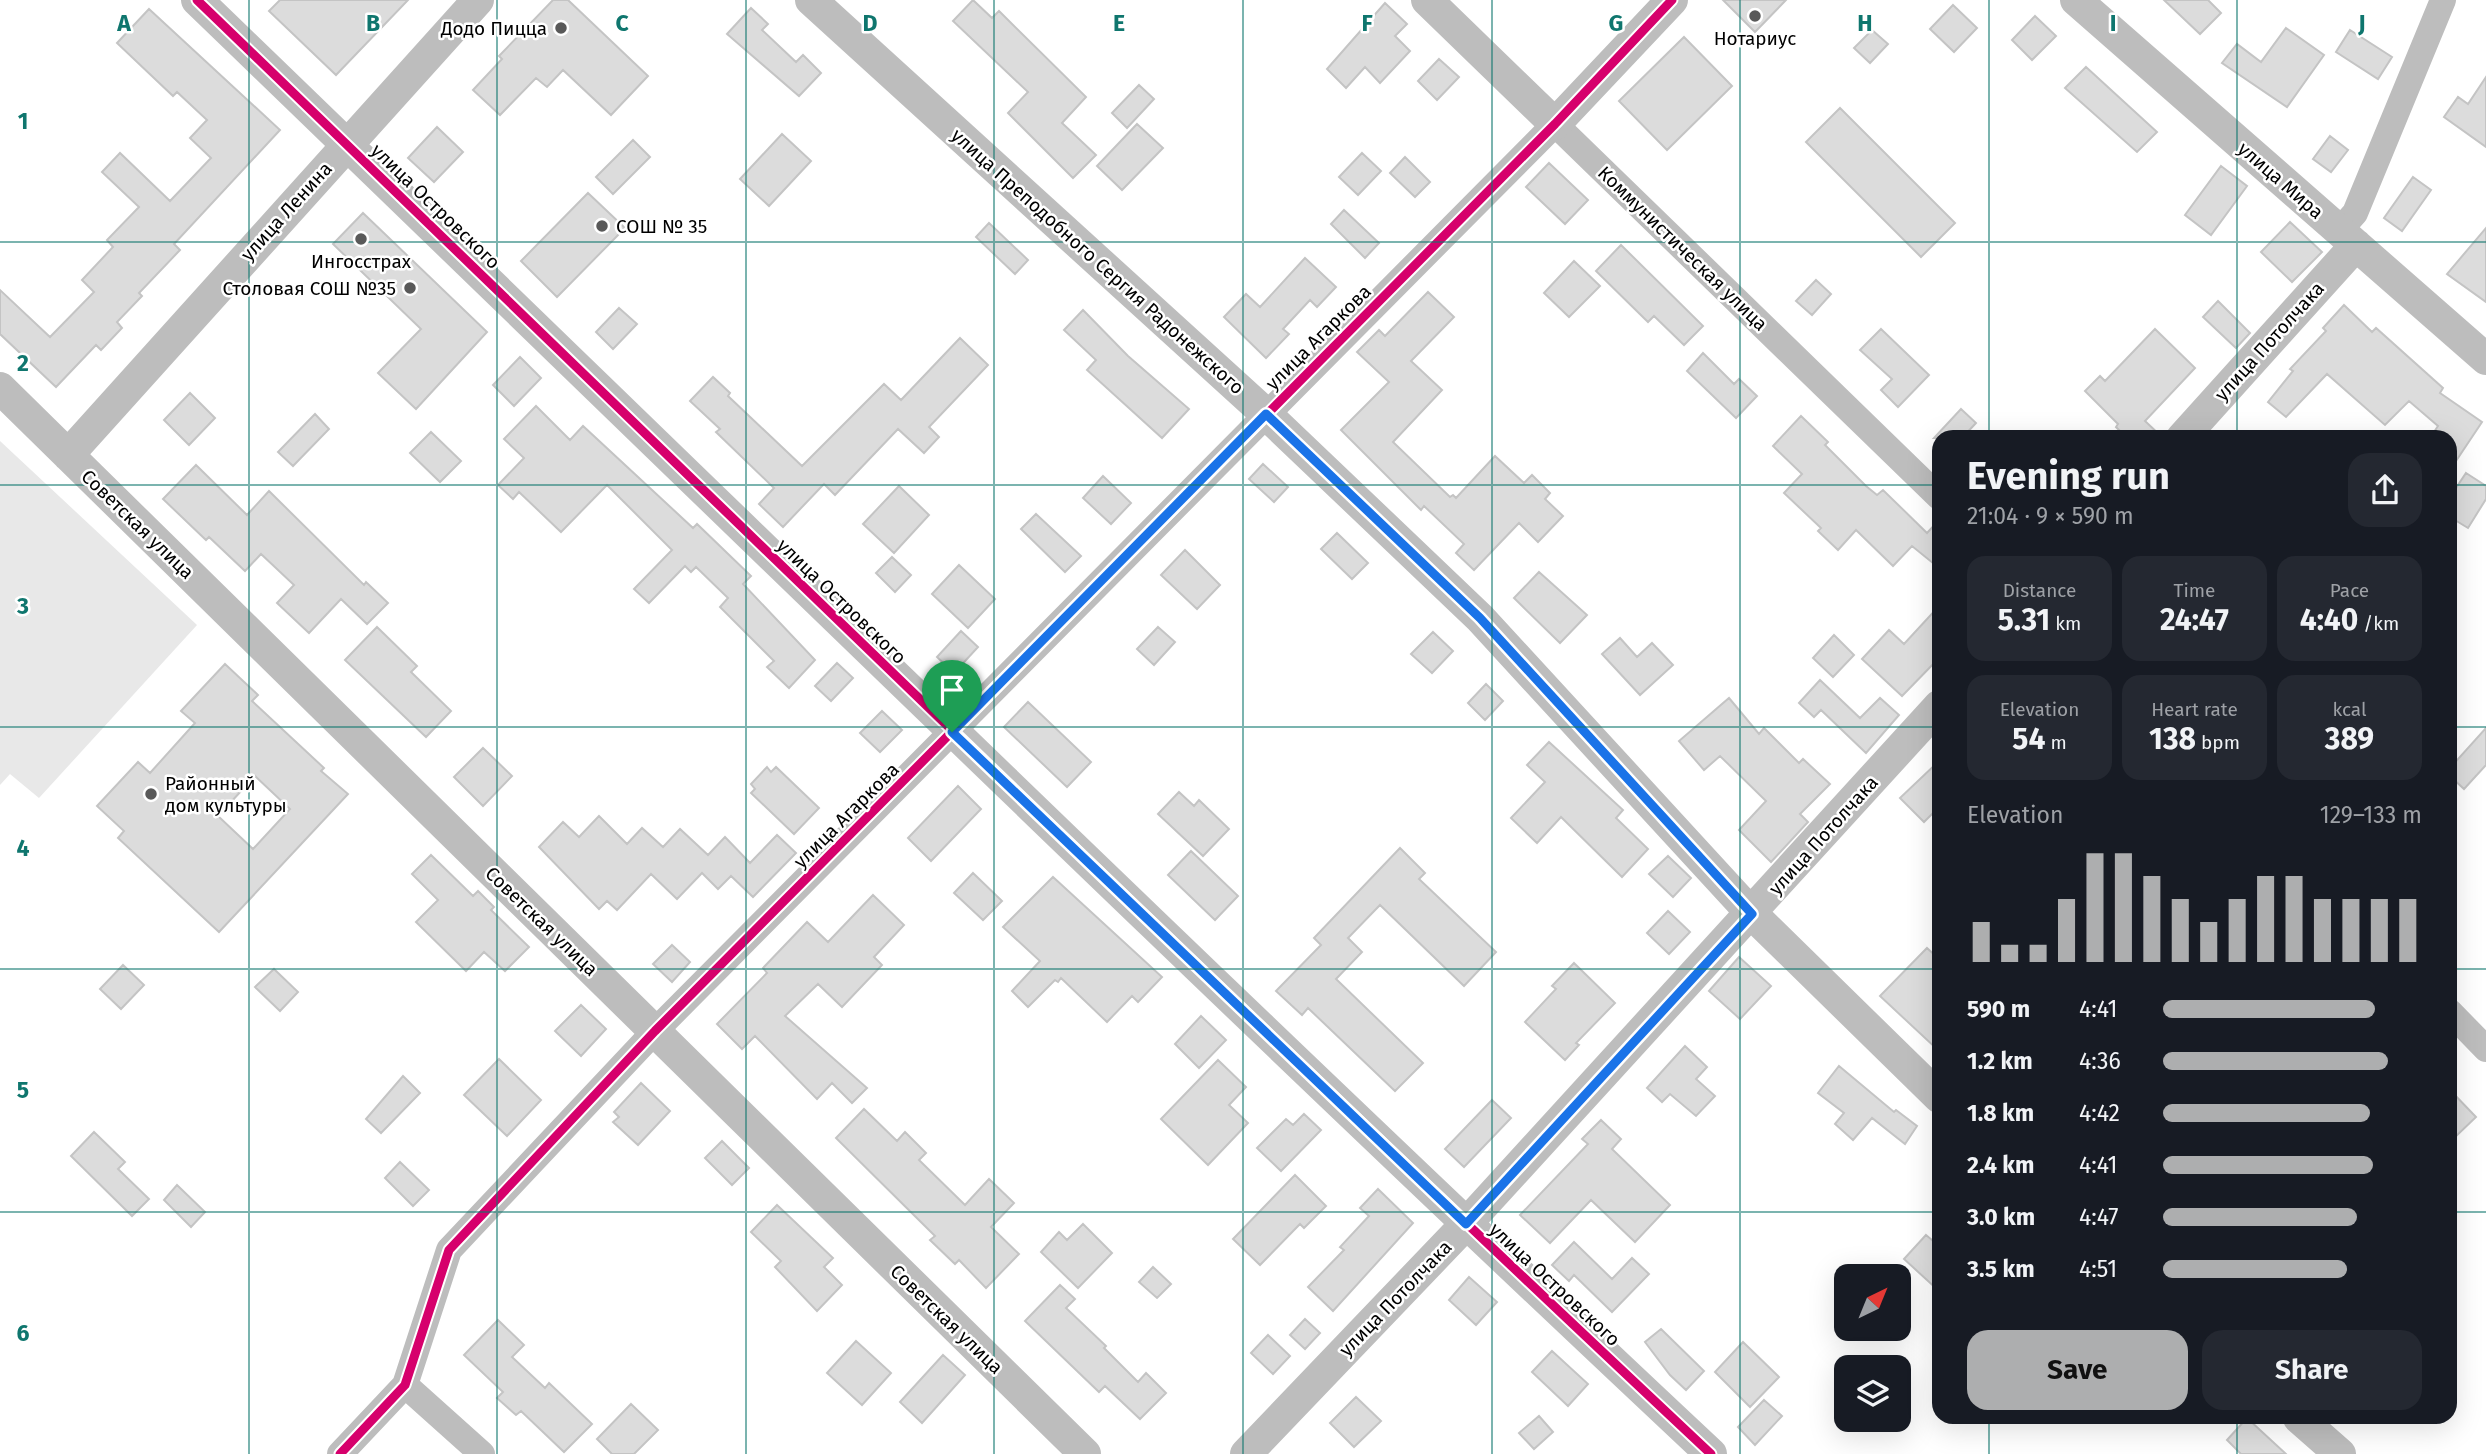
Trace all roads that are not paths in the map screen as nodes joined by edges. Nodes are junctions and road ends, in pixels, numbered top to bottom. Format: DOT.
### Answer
graph roads {
  1 [pos="197,0"];
  2 [pos="478,0"];
  3 [pos="811,0"];
  4 [pos="1427,0"];
  5 [pos="1672,0"];
  6 [pos="2076,0"];
  7 [pos="2443,0"];
  8 [pos="1555,124"];
  9 [pos="346,144"];
  10 [pos="2347,238"];
  11 [pos="2486,359"];
  12 [pos="0,388"];
  13 [pos="1266,414"];
  14 [pos="2189,430"];
  15 [pos="68,455"];
  16 [pos="1932,490"];
  17 [pos="1932,714"];
  18 [pos="952,732"];
  19 [pos="1752,914"];
  20 [pos="2457,1019"];
  21 [pos="655,1031"];
  22 [pos="2486,1049"];
  23 [pos="1932,1090"];
  24 [pos="1466,1224"];
  25 [pos="405,1385"];
  26 [pos="2306,1424"];
  27 [pos="340,1454"];
  28 [pos="482,1454"];
  29 [pos="1085,1454"];
  30 [pos="1246,1454"];
  31 [pos="1711,1454"];
  32 [pos="2340,1454"];
  1 -- 9 [label="street, улица Островского"];
  2 -- 9 [label="street, улица Ленина"];
  3 -- 13 [label="street, улица Преподобного Сергия Радонежского"];
  4 -- 8 [label="street, Коммунистическая улица"];
  5 -- 8 [label="street, улица Агаркова"];
  6 -- 10 [label="street, улица Мира"];
  7 -- 10 [label="street, улица Потолчака"];
  8 -- 13 [label="street, улица Агаркова"];
  8 -- 16 [label="street, Коммунистическая улица"];
  9 -- 15 [label="street, улица Ленина"];
  9 -- 18 [label="street, улица Островского"];
  10 -- 11 [label="street, улица Мира"];
  10 -- 14 [label="street, улица Потолчака"];
  12 -- 15 [label="street, Советская улица"];
  13 -- 18 [label="street, улица Агаркова"];
  13 -- 19 [label="street, улица Преподобного Сергия Радонежского"];
  15 -- 21 [label="street, Советская улица"];
  17 -- 19 [label="street, улица Потолчака"];
  18 -- 21 [label="street, улица Агаркова"];
  18 -- 24 [label="street, улица Островского"];
  19 -- 23 [label="street, улица Преподобного Сергия Радонежского"];
  19 -- 24 [label="street, улица Потолчака"];
  20 -- 22 [label="street"];
  21 -- 25 [label="street, улица Агаркова"];
  21 -- 29 [label="street, Советская улица"];
  24 -- 30 [label="street, улица Потолчака"];
  24 -- 31 [label="street, улица Островского"];
  25 -- 27 [label="street, улица Агаркова"];
  25 -- 28 [label="street"];
  26 -- 32 [label="street"];
}
